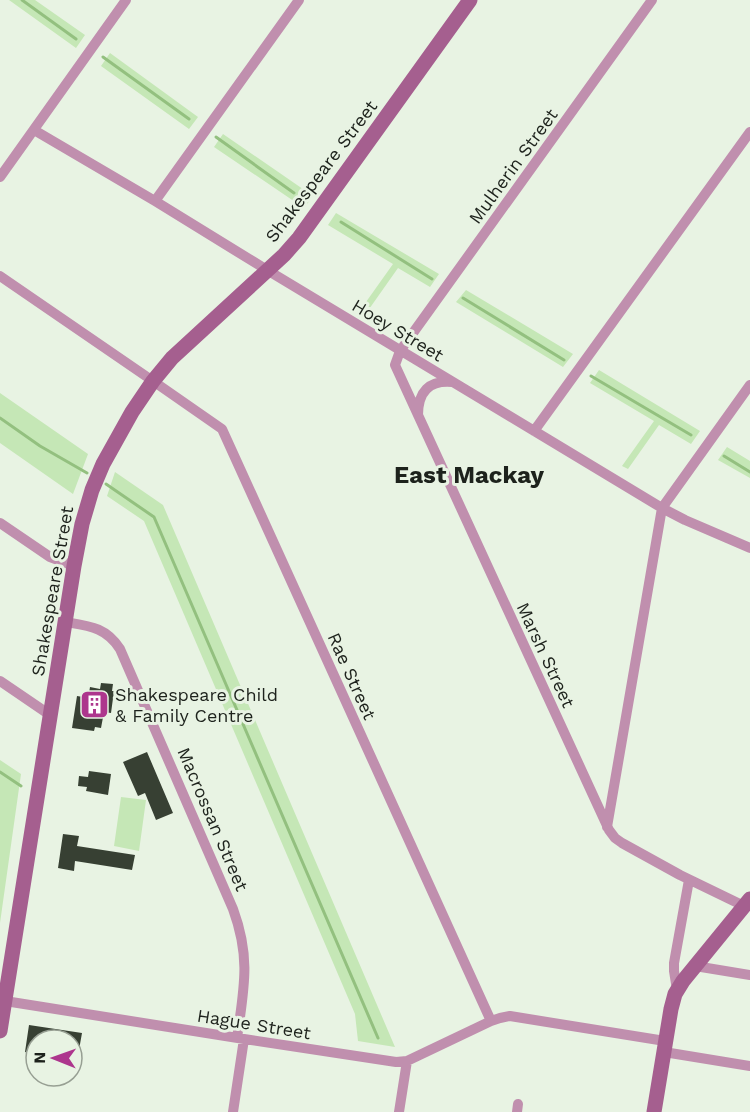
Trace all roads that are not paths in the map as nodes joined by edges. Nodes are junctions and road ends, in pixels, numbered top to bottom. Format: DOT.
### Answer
graph roads {
  1 [pos="126,0"];
  2 [pos="299,0"];
  3 [pos="470,0"];
  4 [pos="652,0"];
  5 [pos="34,130"];
  6 [pos="750,132"];
  7 [pos="0,177"];
  8 [pos="155,201"];
  9 [pos="267,270"];
  10 [pos="0,276"];
  11 [pos="400,351"];
  12 [pos="153,381"];
  13 [pos="453,382"];
  14 [pos="750,385"];
  15 [pos="419,420"];
  16 [pos="534,432"];
  17 [pos="662,508"];
  18 [pos="0,523"];
  19 [pos="750,548"];
  20 [pos="74,566"];
  21 [pos="65,622"];
  22 [pos="0,681"];
  23 [pos="50,716"];
  24 [pos="607,827"];
  25 [pos="688,879"];
  26 [pos="747,903"];
  27 [pos="695,966"];
  28 [pos="750,975"];
  29 [pos="677,990"];
  30 [pos="5,1001"];
  31 [pos="491,1021"];
  32 [pos="0,1030"];
  33 [pos="241,1039"];
  34 [pos="665,1047"];
  35 [pos="407,1061"];
  36 [pos="750,1066"];
  37 [pos="233,1112"];
  38 [pos="399,1112"];
  39 [pos="654,1112"];
  1 -- 5 [label="street"];
  2 -- 8 [label="street"];
  3 -- 9 [label="street, Shakespeare Street"];
  4 -- 11 [label="street, Mulherin Street"];
  5 -- 7 [label="street"];
  5 -- 8 [label="street, Hoey Street"];
  6 -- 16 [label="street"];
  8 -- 9 [label="street, Hoey Street"];
  9 -- 11 [label="street, Hoey Street"];
  9 -- 12 [label="street, Shakespeare Street"];
  10 -- 12 [label="street, Rae Street"];
  11 -- 13 [label="street, Hoey Street"];
  11 -- 15 [label="street, Marsh Street"];
  12 -- 20 [label="street, Shakespeare Street"];
  12 -- 31 [label="street, Rae Street"];
  13 -- 15 [label="street"];
  13 -- 16 [label="street, Hoey Street"];
  14 -- 17 [label="street"];
  15 -- 24 [label="street, Marsh Street"];
  16 -- 17 [label="street, Hoey Street"];
  17 -- 19 [label="street, Hoey Street"];
  17 -- 24 [label="street"];
  18 -- 20 [label="street"];
  20 -- 21 [label="street, Shakespeare Street"];
  21 -- 23 [label="street, Shakespeare Street"];
  21 -- 33 [label="street, Macrossan Street"];
  22 -- 23 [label="street"];
  23 -- 30 [label="street, Shakespeare Street"];
  24 -- 25 [label="street, Marsh Street"];
  25 -- 26 [label="street, Marsh Street"];
  25 -- 29 [label="street"];
  26 -- 27 [label="street"];
  27 -- 28 [label="street"];
  27 -- 29 [label="street"];
  29 -- 34 [label="street"];
  30 -- 32 [label="street, Shakespeare Street"];
  30 -- 33 [label="street, Hague Street"];
  31 -- 34 [label="street"];
  31 -- 35 [label="street, Hague Street"];
  33 -- 35 [label="street, Hague Street"];
  33 -- 37 [label="street, Macrossan Street"];
  34 -- 36 [label="street"];
  34 -- 39 [label="street"];
  35 -- 38 [label="street"];
}
